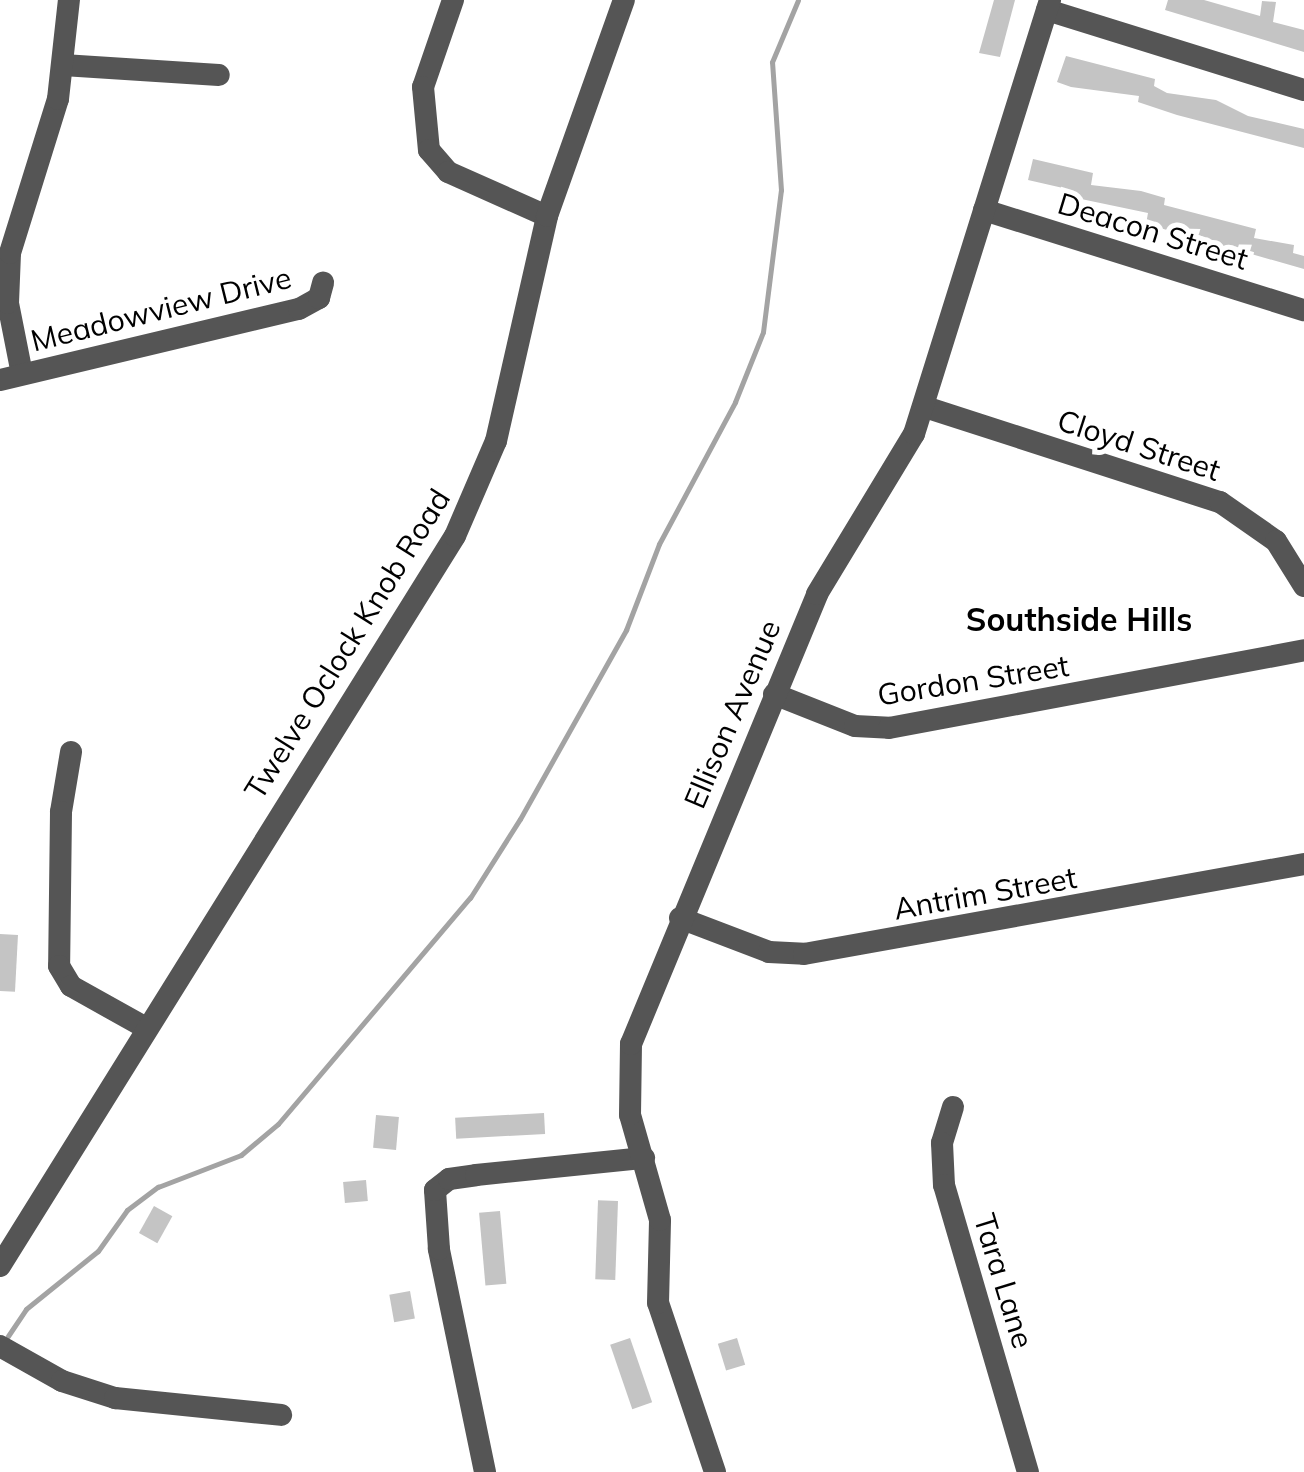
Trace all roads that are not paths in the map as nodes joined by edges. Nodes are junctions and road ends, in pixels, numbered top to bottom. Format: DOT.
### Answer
graph roads {
  1 [pos="69,0"];
  2 [pos="453,0"];
  3 [pos="624,0"];
  4 [pos="1048,5"];
  5 [pos="63,66"];
  6 [pos="219,76"];
  7 [pos="1304,90"];
  8 [pos="984,210"];
  9 [pos="547,216"];
  10 [pos="323,282"];
  11 [pos="1304,310"];
  12 [pos="11,377"];
  13 [pos="924,407"];
  14 [pos="1304,586"];
  15 [pos="1304,650"];
  16 [pos="774,694"];
  17 [pos="71,752"];
  18 [pos="1304,864"];
  19 [pos="680,918"];
  20 [pos="146,1028"];
  21 [pos="953,1107"];
  22 [pos="644,1158"];
  23 [pos="0,1266"];
  24 [pos="0,1346"];
  25 [pos="281,1415"];
  26 [pos="485,1472"];
  27 [pos="715,1472"];
  28 [pos="1028,1472"];
  1 -- 5 [label="street"];
  2 -- 9 [label="street"];
  3 -- 9 [label="street, Twelve Oclock Knob Road"];
  4 -- 7 [label="street"];
  4 -- 8 [label="street, Ellison Avenue"];
  5 -- 6 [label="street"];
  5 -- 12 [label="street"];
  8 -- 11 [label="street, Deacon Street"];
  8 -- 13 [label="street, Ellison Avenue"];
  9 -- 20 [label="street, Twelve Oclock Knob Road"];
  10 -- 12 [label="street, Meadowview Drive"];
  13 -- 14 [label="street, Cloyd Street"];
  13 -- 16 [label="street, Ellison Avenue"];
  15 -- 16 [label="street, Gordon Street"];
  16 -- 19 [label="street, Ellison Avenue"];
  17 -- 20 [label="street"];
  18 -- 19 [label="street, Antrim Street"];
  19 -- 22 [label="street, Ellison Avenue"];
  20 -- 23 [label="street, Twelve Oclock Knob Road"];
  21 -- 28 [label="street, Tara Lane"];
  22 -- 26 [label="street"];
  22 -- 27 [label="street, Ellison Avenue"];
  24 -- 25 [label="street"];
}
